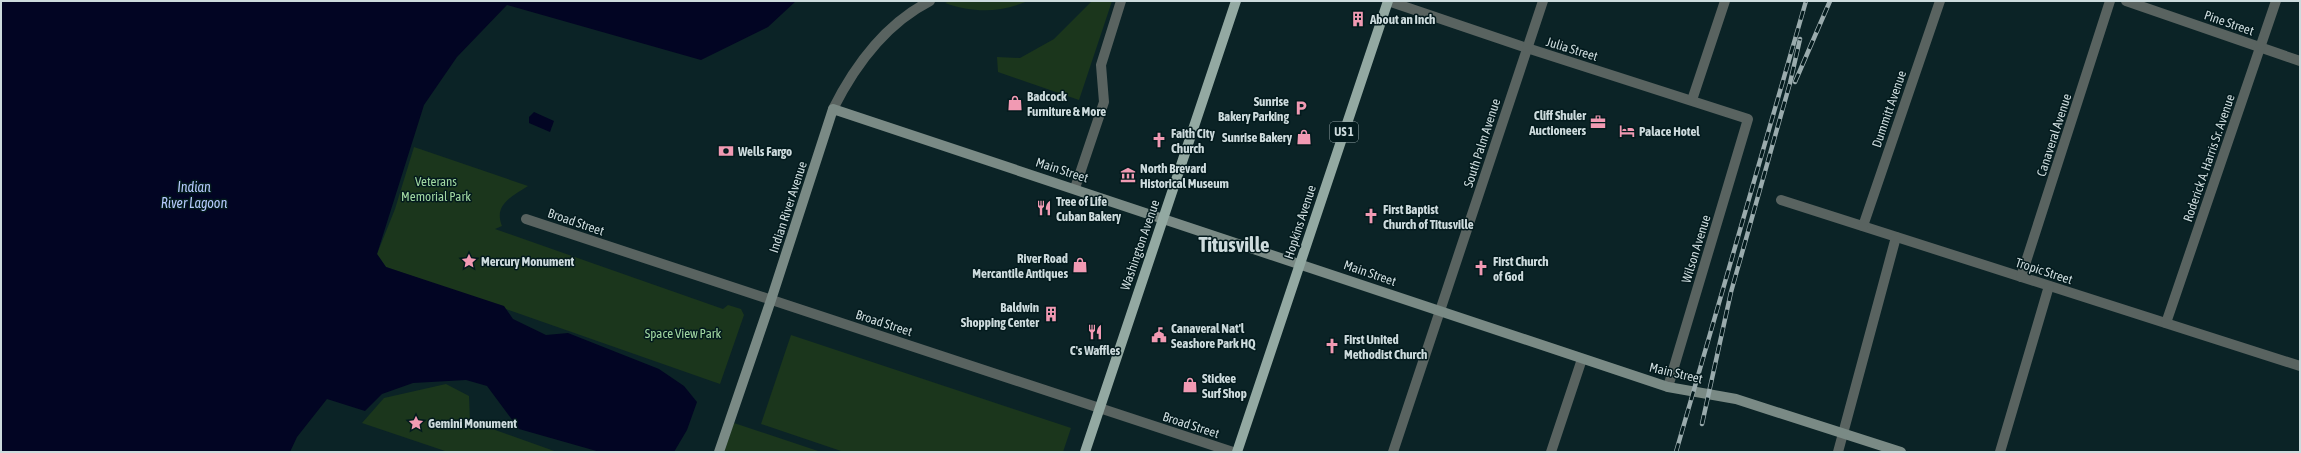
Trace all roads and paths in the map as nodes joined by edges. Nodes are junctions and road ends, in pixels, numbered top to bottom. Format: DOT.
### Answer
graph roads {
  1 [pos="930,1"];
  2 [pos="1121,1"];
  3 [pos="1236,1"];
  4 [pos="1388,1"];
  5 [pos="1543,1"];
  6 [pos="1725,1"];
  7 [pos="1940,1"];
  8 [pos="2110,1"];
  9 [pos="2126,1"];
  10 [pos="2276,1"];
  11 [pos="1527,48"];
  12 [pos="2260,48"];
  13 [pos="2300,62"];
  14 [pos="1692,100"];
  15 [pos="833,109"];
  16 [pos="1748,119"];
  17 [pos="1075,188"];
  18 [pos="1781,200"];
  19 [pos="526,219"];
  20 [pos="1162,219"];
  21 [pos="1863,226"];
  22 [pos="1896,237"];
  23 [pos="1300,264"];
  24 [pos="2022,277"];
  25 [pos="2049,286"];
  26 [pos="772,300"];
  27 [pos="1440,311"];
  28 [pos="2166,323"];
  29 [pos="1582,359"];
  30 [pos="2300,366"];
  31 [pos="1668,387"];
  32 [pos="1100,408"];
  33 [pos="1843,434"];
  34 [pos="719,452"];
  35 [pos="1085,452"];
  36 [pos="1233,452"];
  37 [pos="1237,452"];
  38 [pos="1393,452"];
  39 [pos="1551,452"];
  40 [pos="1838,452"];
  41 [pos="1901,452"];
  42 [pos="2000,452"];
  1 -- 15 [label="street, Indian River Avenue"];
  2 -- 17 [label="street"];
  3 -- 20 [label="main road, Washington Avenue"];
  4 -- 11 [label="street, Julia Street"];
  4 -- 23 [label="main road, Hopkins Avenue / US 1"];
  5 -- 11 [label="street, South Palm Avenue"];
  6 -- 14 [label="street"];
  7 -- 21 [label="street, Dummitt Avenue"];
  8 -- 24 [label="street, Canaveral Avenue"];
  9 -- 12 [label="street, Pine Street"];
  10 -- 12 [label="street, Roderick A. Harris Sr. Avenue"];
  11 -- 14 [label="street, Julia Street"];
  11 -- 27 [label="street, South Palm Avenue"];
  12 -- 13 [label="street, Pine Street"];
  12 -- 28 [label="street, Roderick A. Harris Sr. Avenue"];
  14 -- 16 [label="street, Julia Street"];
  15 -- 17 [label="street, Main Street"];
  15 -- 26 [label="street, Indian River Avenue"];
  16 -- 31 [label="street, Wilson Avenue"];
  17 -- 20 [label="street, Main Street"];
  18 -- 21 [label="street, Tropic Street"];
  19 -- 26 [label="street, Broad Street"];
  20 -- 23 [label="street, Main Street"];
  20 -- 32 [label="main road, Washington Avenue"];
  21 -- 22 [label="street, Tropic Street"];
  22 -- 24 [label="street, Tropic Street"];
  22 -- 33 [label="street"];
  23 -- 27 [label="street, Main Street"];
  23 -- 37 [label="main road, Hopkins Avenue / US 1"];
  24 -- 25 [label="street, Tropic Street"];
  25 -- 28 [label="street, Tropic Street"];
  25 -- 42 [label="street"];
  26 -- 32 [label="street, Broad Street"];
  26 -- 34 [label="street, Indian River Avenue"];
  27 -- 29 [label="street, Main Street"];
  27 -- 38 [label="street, South Palm Avenue"];
  28 -- 30 [label="street, Tropic Street"];
  29 -- 31 [label="street, Main Street"];
  29 -- 39 [label="street"];
  31 -- 33 [label="street, Main Street"];
  32 -- 35 [label="main road, Washington Avenue"];
  32 -- 36 [label="street, Broad Street"];
  33 -- 40 [label="street"];
  33 -- 41 [label="street, Main Street"];
}
